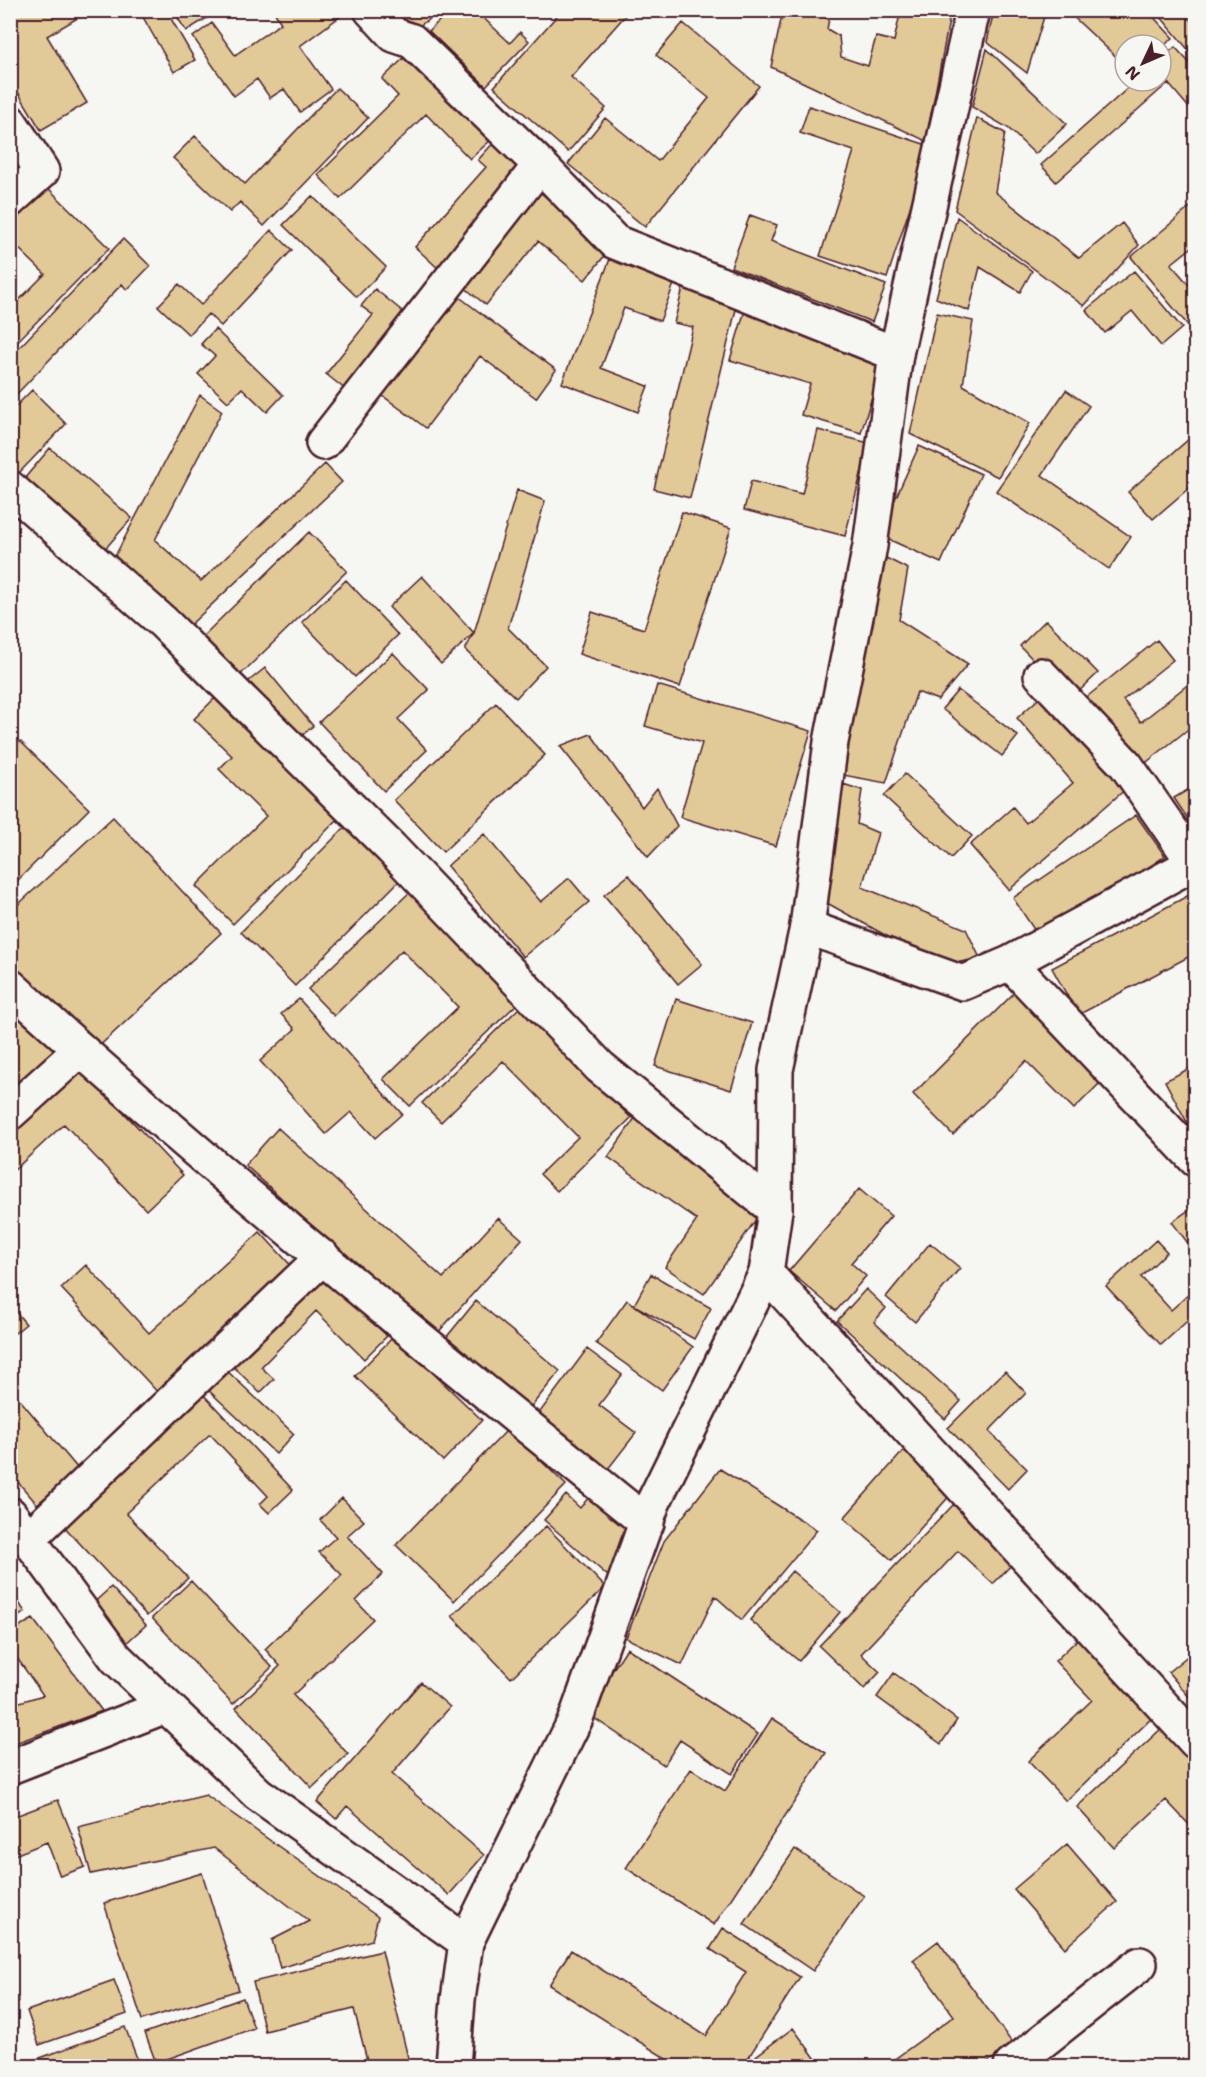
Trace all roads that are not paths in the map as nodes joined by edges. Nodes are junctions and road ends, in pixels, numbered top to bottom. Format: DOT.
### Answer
graph roads {
  1 [pos="371,10"];
  2 [pos="973,10"];
  3 [pos="10,122"];
  4 [pos="540,165"];
  5 [pos="10,200"];
  6 [pos="896,354"];
  7 [pos="324,443"];
  8 [pos="10,488"];
  9 [pos="1041,675"];
  10 [pos="1195,862"];
  11 [pos="807,927"];
  12 [pos="1010,963"];
  13 [pos="10,986"];
  14 [pos="80,1050"];
  15 [pos="10,1113"];
  16 [pos="1196,1160"];
  17 [pos="775,1210"];
  18 [pos="323,1257"];
  19 [pos="766,1273"];
  20 [pos="647,1522"];
  21 [pos="20,1526"];
  22 [pos="166,1706"];
  23 [pos="1196,1742"];
  24 [pos="10,1767"];
  25 [pos="466,1941"];
  26 [pos="1140,1964"];
  27 [pos="453,2067"];
  28 [pos="1011,2067"];
  1 -- 4 [label="street"];
  2 -- 6 [label="street"];
  3 -- 5 [label="street"];
  4 -- 6 [label="street"];
  4 -- 7 [label="street"];
  6 -- 11 [label="street"];
  8 -- 17 [label="street"];
  9 -- 10 [label="street"];
  10 -- 12 [label="street"];
  11 -- 12 [label="street"];
  11 -- 17 [label="street"];
  12 -- 16 [label="street"];
  13 -- 14 [label="street"];
  14 -- 15 [label="street"];
  14 -- 18 [label="street"];
  17 -- 19 [label="street"];
  18 -- 20 [label="street"];
  18 -- 21 [label="street"];
  19 -- 20 [label="street"];
  19 -- 23 [label="street"];
  20 -- 25 [label="street"];
  21 -- 22 [label="street"];
  22 -- 24 [label="street"];
  22 -- 25 [label="street"];
  25 -- 27 [label="street"];
  26 -- 28 [label="street"];
}
